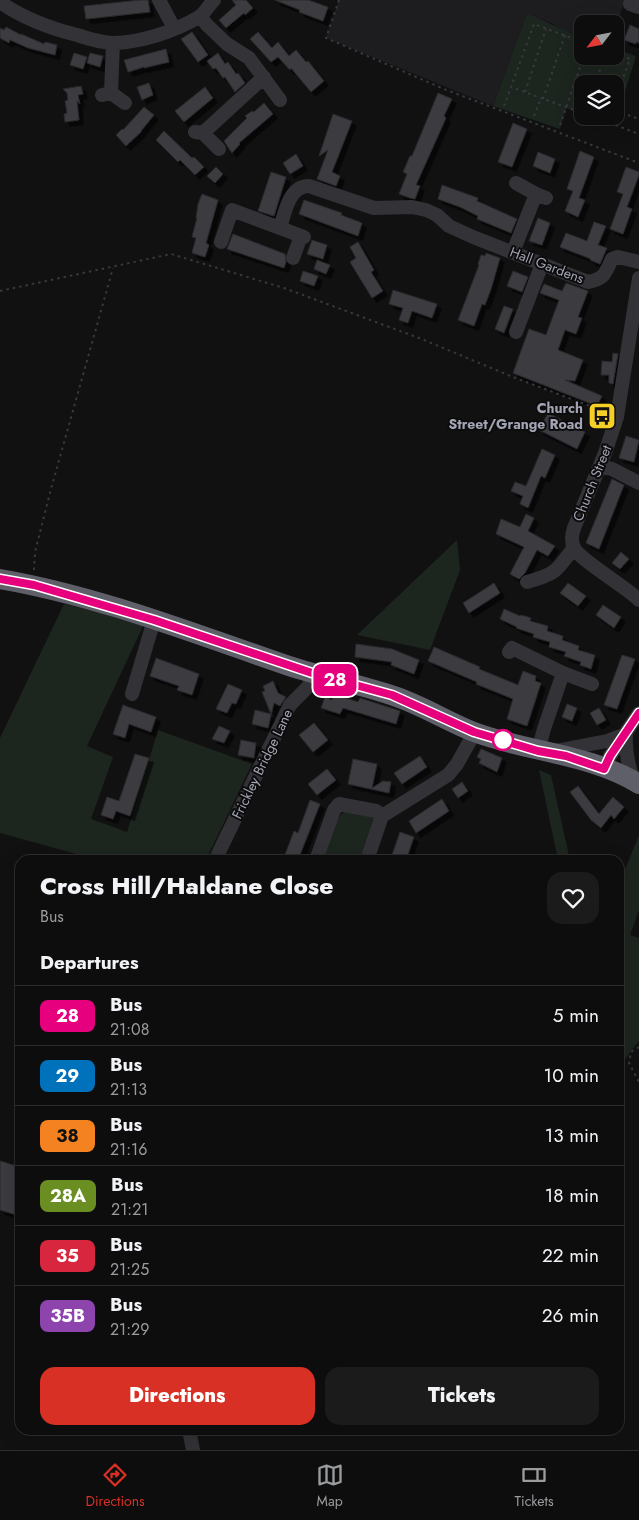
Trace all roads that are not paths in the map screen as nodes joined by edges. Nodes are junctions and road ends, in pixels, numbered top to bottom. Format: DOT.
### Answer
graph roads {
  1 [pos="159,0"];
  2 [pos="214,0"];
  3 [pos="0,2"];
  4 [pos="200,16"];
  5 [pos="174,28"];
  6 [pos="113,43"];
  7 [pos="264,78"];
  8 [pos="280,100"];
  9 [pos="125,102"];
  10 [pos="219,149"];
  11 [pos="516,183"];
  12 [pos="280,228"];
  13 [pos="220,242"];
  14 [pos="513,252"];
  15 [pos="293,258"];
  16 [pos="639,262"];
  17 [pos="542,264"];
  18 [pos="639,278"];
  19 [pos="637,303"];
  20 [pos="516,332"];
  21 [pos="600,466"];
  22 [pos="639,483"];
  23 [pos="574,548"];
  24 [pos="0,579"];
  25 [pos="527,582"];
  26 [pos="639,600"];
  27 [pos="154,620"];
  28 [pos="509,652"];
  29 [pos="563,673"];
  30 [pos="315,674"];
  31 [pos="592,684"];
  32 [pos="132,694"];
  33 [pos="639,713"];
  34 [pos="474,732"];
  35 [pos="626,734"];
  36 [pos="544,752"];
  37 [pos="604,769"];
  38 [pos="636,783"];
  39 [pos="382,816"];
  40 [pos="218,855"];
  41 [pos="318,855"];
  42 [pos="369,855"];
  43 [pos="189,1435"];
  44 [pos="193,1450"];
  1 -- 5 [label="street"];
  2 -- 4 [label="street"];
  3 -- 6 [label="street"];
  4 -- 5 [label="street"];
  4 -- 7 [label="street"];
  5 -- 6 [label="street"];
  6 -- 9 [label="street"];
  7 -- 8 [label="street"];
  7 -- 10 [label="street"];
  11 -- 14 [label="street"];
  12 -- 13 [label="street"];
  12 -- 14 [label="street, Hall Gardens"];
  12 -- 15 [label="street"];
  14 -- 17 [label="street, Hall Gardens"];
  16 -- 17 [label="street, Hall Gardens"];
  17 -- 20 [label="street"];
  18 -- 19 [label="street, Church Street"];
  19 -- 21 [label="street, Church Street"];
  21 -- 22 [label="street"];
  21 -- 23 [label="street, Church Street"];
  23 -- 25 [label="street"];
  23 -- 26 [label="street"];
  24 -- 27 [label="highway"];
  27 -- 30 [label="highway"];
  27 -- 32 [label="street"];
  28 -- 29 [label="street"];
  29 -- 31 [label="street"];
  29 -- 36 [label="street"];
  30 -- 34 [label="highway"];
  30 -- 40 [label="street, Frickley Bridge Lane"];
  33 -- 35 [label="street"];
  34 -- 36 [label="highway"];
  34 -- 39 [label="street"];
  35 -- 36 [label="street"];
  35 -- 37 [label="street"];
  35 -- 38 [label="street"];
  36 -- 37 [label="highway"];
  37 -- 38 [label="highway"];
  39 -- 41 [label="street"];
  39 -- 42 [label="street"];
  43 -- 44 [label="street"];
}
